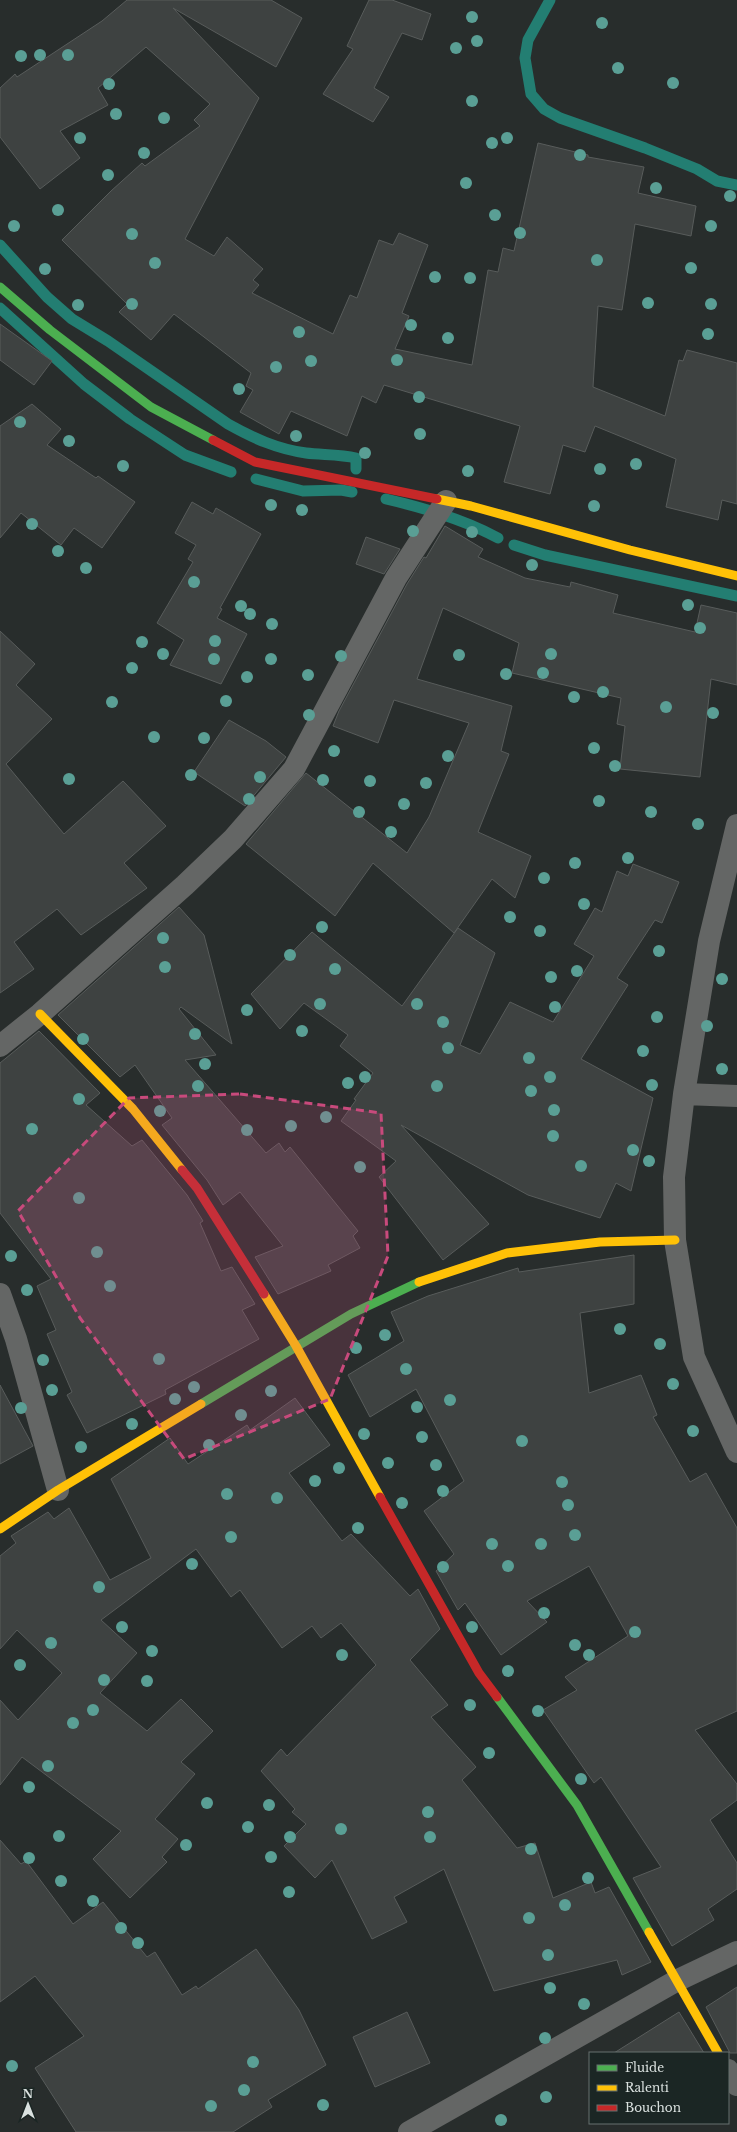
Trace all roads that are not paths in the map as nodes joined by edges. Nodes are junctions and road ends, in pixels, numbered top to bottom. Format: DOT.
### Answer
graph roads {
  1 [pos="0,287"];
  2 [pos="446,501"];
  3 [pos="737,576"];
  4 [pos="737,825"];
  5 [pos="40,1014"];
  6 [pos="0,1046"];
  7 [pos="684,1094"];
  8 [pos="737,1096"];
  9 [pos="675,1240"];
  10 [pos="0,1294"];
  11 [pos="296,1346"];
  12 [pos="737,1452"];
  13 [pos="58,1490"];
  14 [pos="0,1529"];
  15 [pos="737,1952"];
  16 [pos="676,1981"];
  17 [pos="717,2052"];
  18 [pos="729,2072"];
  19 [pos="737,2085"];
  20 [pos="410,2132"];
  1 -- 2 [label="street"];
  2 -- 3 [label="street"];
  2 -- 5 [label="street"];
  4 -- 7 [label="street"];
  5 -- 6 [label="street"];
  5 -- 11 [label="street"];
  7 -- 8 [label="street"];
  7 -- 9 [label="street"];
  9 -- 11 [label="street"];
  9 -- 12 [label="street"];
  10 -- 13 [label="street"];
  11 -- 13 [label="street"];
  11 -- 16 [label="street"];
  13 -- 14 [label="street"];
  15 -- 16 [label="street"];
  16 -- 17 [label="street"];
  16 -- 20 [label="street"];
  18 -- 19 [label="street"];
}
